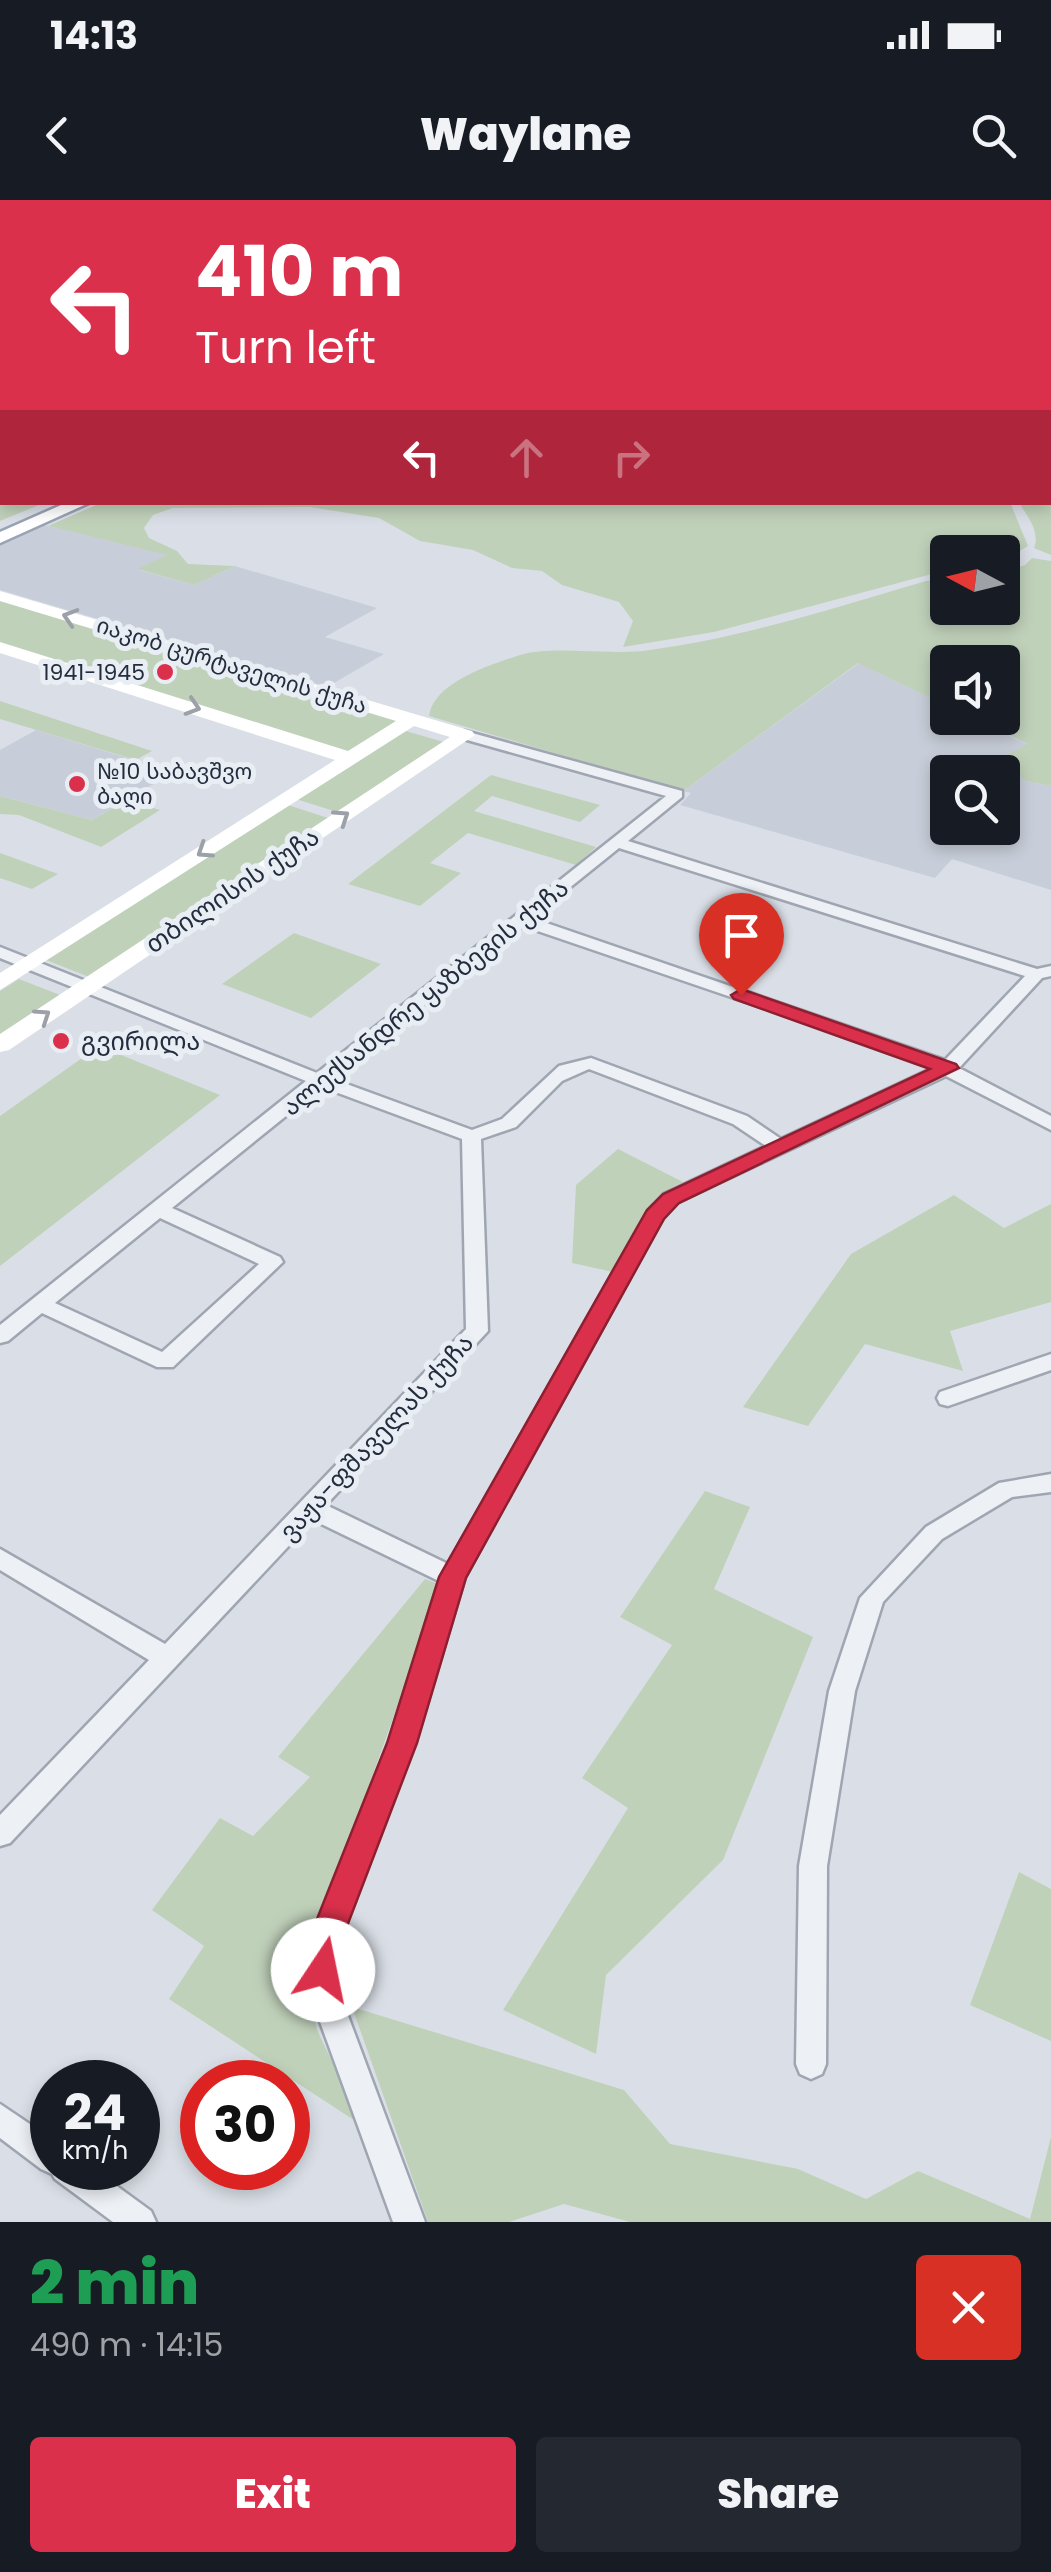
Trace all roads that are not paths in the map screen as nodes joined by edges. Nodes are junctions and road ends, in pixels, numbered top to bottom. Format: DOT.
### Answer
graph roads {
  1 [pos="55,505"];
  2 [pos="75,505"];
  3 [pos="0,529"];
  4 [pos="0,538"];
  5 [pos="0,596"];
  6 [pos="0,647"];
  7 [pos="412,719"];
  8 [pos="465,735"];
  9 [pos="349,758"];
  10 [pos="618,842"];
  11 [pos="521,920"];
  12 [pos="0,952"];
  13 [pos="30,964"];
  14 [pos="1044,972"];
  15 [pos="0,983"];
  16 [pos="86,987"];
  17 [pos="0,1046"];
  18 [pos="948,1068"];
  19 [pos="322,1081"];
  20 [pos="1051,1124"];
  21 [pos="471,1136"];
  22 [pos="778,1146"];
  23 [pos="158,1210"];
  24 [pos="40,1304"];
  25 [pos="0,1336"];
  26 [pos="1051,1362"];
  27 [pos="948,1398"];
  28 [pos="1051,1483"];
  29 [pos="310,1508"];
  30 [pos="0,1558"];
  31 [pos="452,1577"];
  32 [pos="169,1659"];
  33 [pos="0,1834"];
  34 [pos="811,2064"];
  35 [pos="0,2119"];
  36 [pos="30,2142"];
  37 [pos="96,2190"];
  38 [pos="140,2222"];
  39 [pos="409,2222"];
  1 -- 3 [label="main road"];
  2 -- 4 [label="main road"];
  7 -- 5 [label="main road, იაკობ ცურტაველის ქუჩა, one-way"];
  6 -- 9 [label="main road, one-way"];
  7 -- 8 [label="main road, იაკობ ცურტაველის ქუჩა"];
  7 -- 9 [label="main road, თბილისის ქუჩა"];
  8 -- 10 [label="street, ალექსანდრე ყაზბეგის ქუჩა"];
  16 -- 8 [label="main road, თბილისის ქუჩა, one-way"];
  9 -- 13 [label="main road, თბილისის ქუჩა, one-way"];
  10 -- 11 [label="street, ალექსანდრე ყაზბეგის ქუჩა"];
  10 -- 14 [label="street"];
  11 -- 18 [label="street"];
  11 -- 19 [label="street, ალექსანდრე ყაზბეგის ქუჩა"];
  12 -- 13 [label="street"];
  13 -- 15 [label="main road, თბილისის ქუჩა"];
  13 -- 16 [label="street"];
  14 -- 18 [label="street"];
  17 -- 16 [label="main road, თბილისის ქუჩა, one-way"];
  16 -- 19 [label="street"];
  18 -- 20 [label="street"];
  18 -- 22 [label="street"];
  19 -- 21 [label="street"];
  19 -- 23 [label="street, ალექსანდრე ყაზბეგის ქუჩა"];
  21 -- 22 [label="street"];
  21 -- 29 [label="street, ვაჟა-ფშაველას ქუჩა"];
  22 -- 31 [label="street"];
  23 -- 24 [label="street, ალექსანდრე ყაზბეგის ქუჩა"];
  23 -- 24 [label="street"];
  24 -- 25 [label="street, ალექსანდრე ყაზბეგის ქუჩა"];
  26 -- 27 [label="street"];
  28 -- 34 [label="street"];
  29 -- 31 [label="street"];
  29 -- 32 [label="street, ვაჟა-ფშაველას ქუჩა"];
  30 -- 32 [label="street"];
  31 -- 39 [label="street"];
  32 -- 33 [label="street, ვაჟა-ფშაველას ქუჩა"];
  35 -- 36 [label="street"];
  37 -- 38 [label="street"];
}
